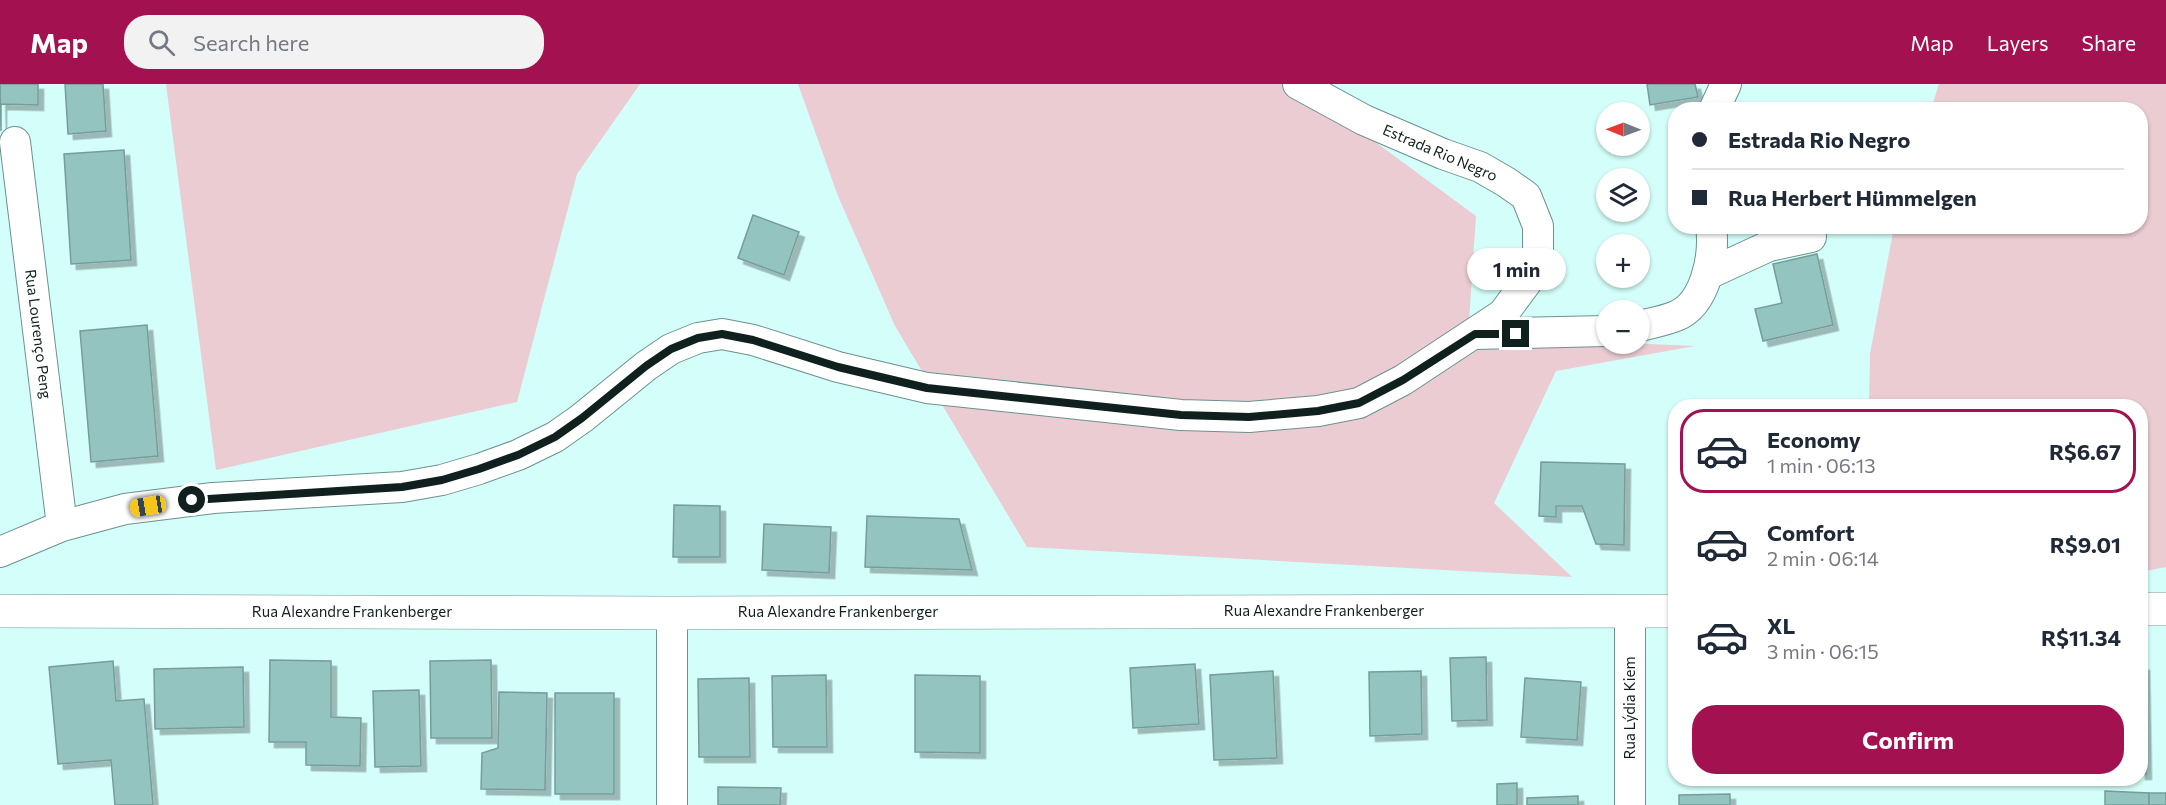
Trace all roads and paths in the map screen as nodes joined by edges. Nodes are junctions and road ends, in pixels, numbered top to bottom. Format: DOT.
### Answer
graph roads {
  1 [pos="1298,84"];
  2 [pos="1726,84"];
  3 [pos="1718,102"];
  4 [pos="15,142"];
  5 [pos="1712,234"];
  6 [pos="1811,237"];
  7 [pos="1708,274"];
  8 [pos="1650,323"];
  9 [pos="1596,332"];
  10 [pos="1475,334"];
  11 [pos="62,526"];
  12 [pos="0,552"];
  13 [pos="2148,609"];
  14 [pos="2166,609"];
  15 [pos="1668,610"];
  16 [pos="0,611"];
  17 [pos="1630,611"];
  18 [pos="672,613"];
  19 [pos="672,805"];
  20 [pos="1630,805"];
  1 -- 10 [label="street, Estrada Rio Negro"];
  2 -- 3 [label="street"];
  4 -- 11 [label="street, Rua Lourenço Peng"];
  5 -- 7 [label="street"];
  6 -- 7 [label="street"];
  7 -- 8 [label="street"];
  9 -- 10 [label="street"];
  10 -- 11 [label="street, Estrada Rio Negro"];
  11 -- 12 [label="street, Estrada Rio Negro"];
  13 -- 14 [label="street"];
  15 -- 17 [label="street, Rua Alexandre Frankenberger"];
  16 -- 18 [label="street, Rua Alexandre Frankenberger"];
  17 -- 18 [label="street, Rua Alexandre Frankenberger"];
  17 -- 20 [label="street, Rua Lýdia Kiem"];
  18 -- 19 [label="street"];
}
